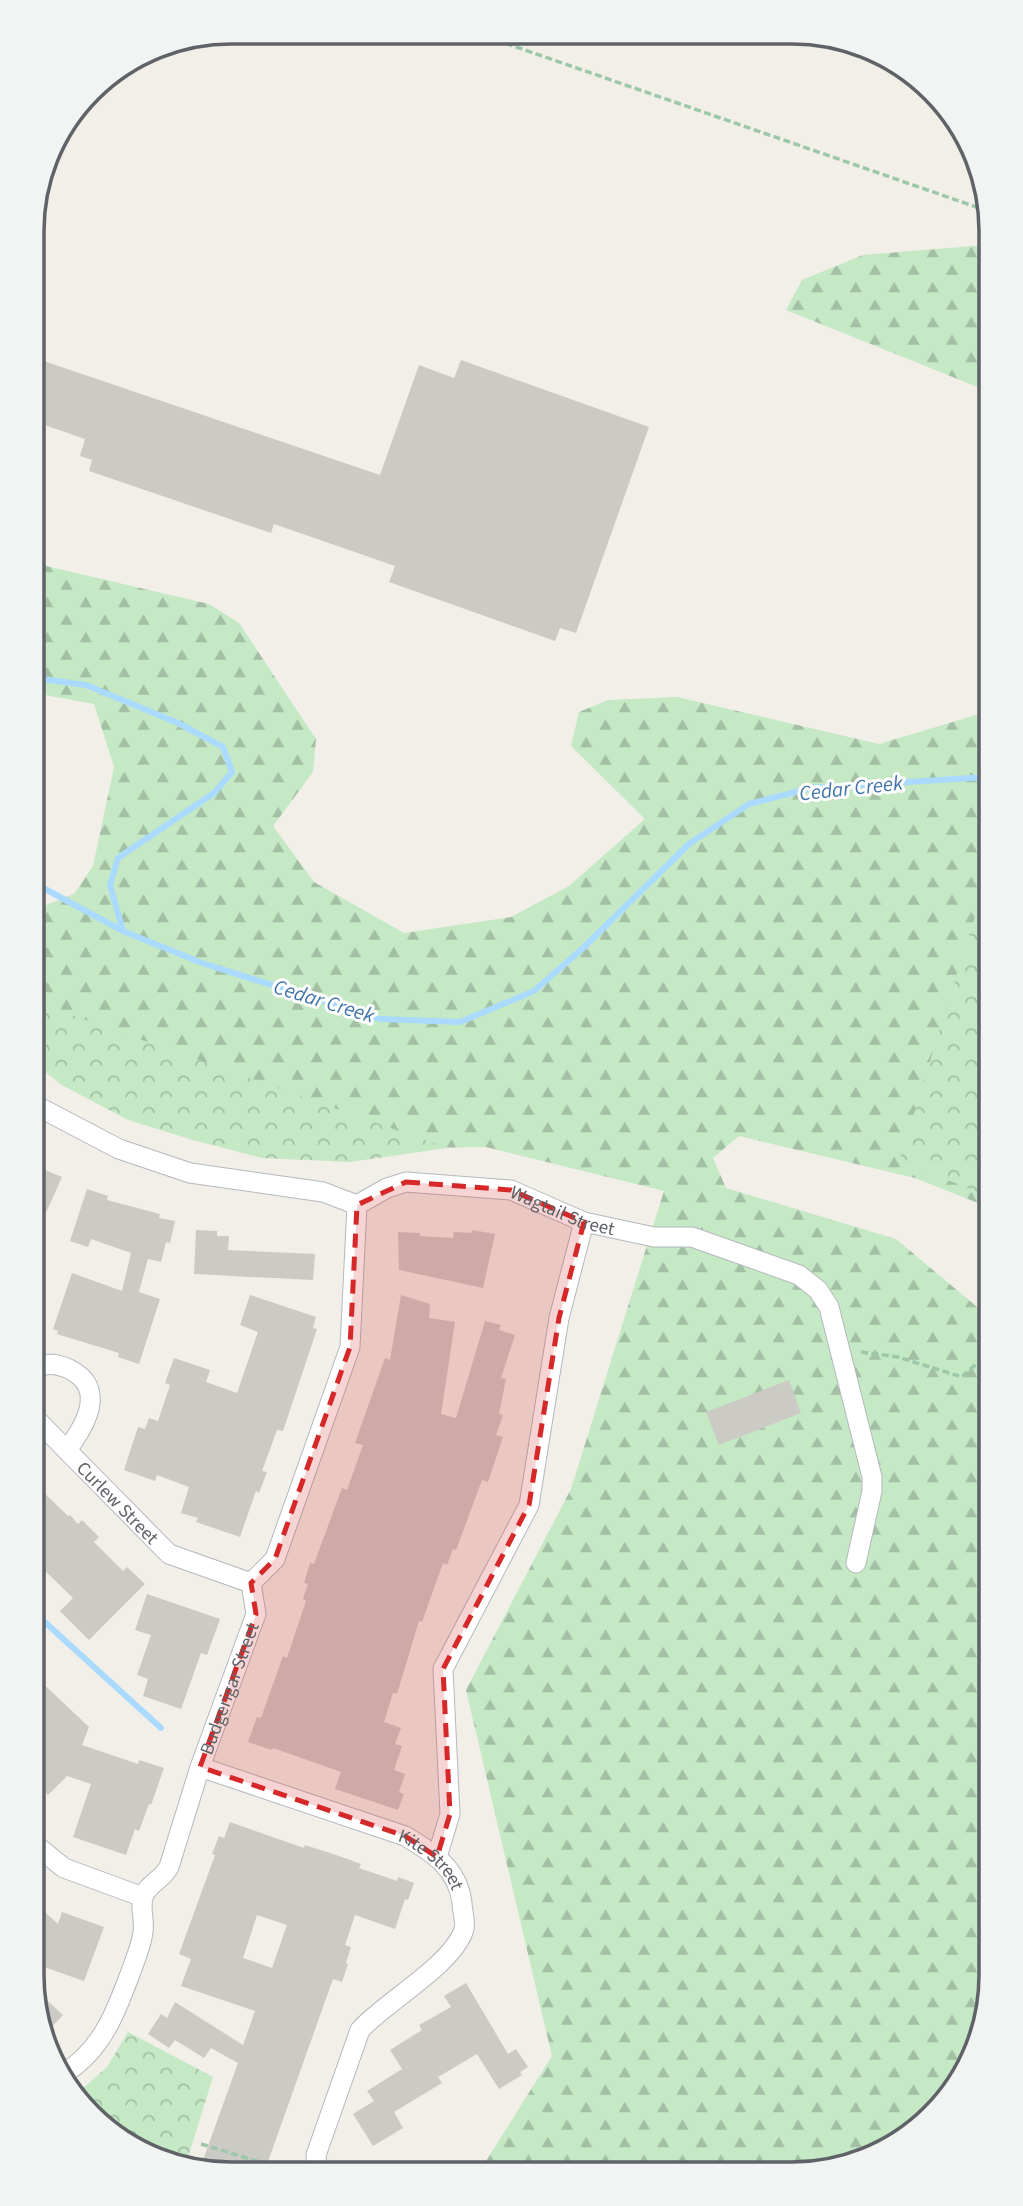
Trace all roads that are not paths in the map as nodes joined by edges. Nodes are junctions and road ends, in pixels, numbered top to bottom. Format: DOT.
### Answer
graph roads {
  1 [pos="44,1110"];
  2 [pos="357,1205"];
  3 [pos="584,1223"];
  4 [pos="44,1365"];
  5 [pos="44,1427"];
  6 [pos="67,1450"];
  7 [pos="856,1563"];
  8 [pos="251,1583"];
  9 [pos="200,1767"];
  10 [pos="44,1852"];
  11 [pos="437,1857"];
  12 [pos="143,1897"];
  13 [pos="69,2069"];
  14 [pos="316,2162"];
  1 -- 2 [label="street"];
  2 -- 3 [label="street, Wagtail Street"];
  2 -- 8 [label="street"];
  3 -- 7 [label="street, Wagtail Street"];
  3 -- 11 [label="street"];
  4 -- 6 [label="street"];
  5 -- 6 [label="street, Curlew Street"];
  6 -- 8 [label="street, Curlew Street"];
  8 -- 9 [label="street, Budgerigar Street"];
  9 -- 11 [label="street, Kite Street"];
  9 -- 12 [label="street, Budgerigar Street"];
  10 -- 12 [label="street"];
  11 -- 14 [label="street, Kite Street"];
  12 -- 13 [label="street"];
}
